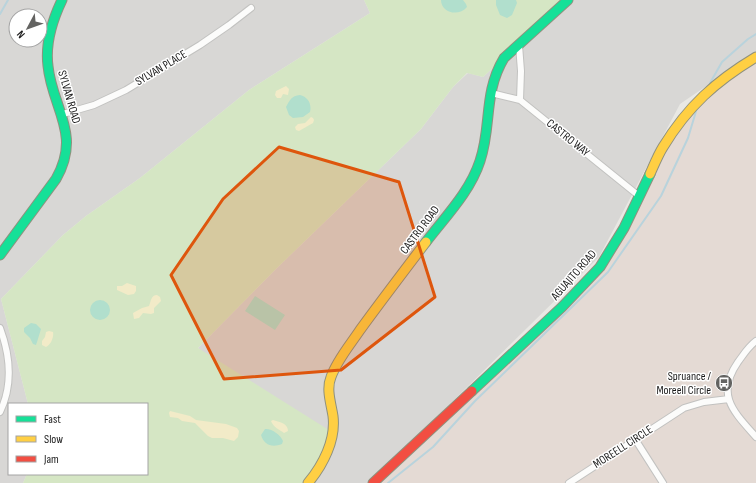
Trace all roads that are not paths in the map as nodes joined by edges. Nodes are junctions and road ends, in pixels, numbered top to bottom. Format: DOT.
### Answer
graph roads {
  1 [pos="62,0"];
  2 [pos="568,0"];
  3 [pos="251,8"];
  4 [pos="519,45"];
  5 [pos="756,57"];
  6 [pos="491,93"];
  7 [pos="520,100"];
  8 [pos="63,114"];
  9 [pos="639,196"];
  10 [pos="0,255"];
  11 [pos="0,328"];
  12 [pos="756,341"];
  13 [pos="729,399"];
  14 [pos="0,412"];
  15 [pos="756,437"];
  16 [pos="636,439"];
  17 [pos="308,483"];
  18 [pos="373,483"];
  19 [pos="569,483"];
  20 [pos="663,483"];
  1 -- 8 [label="street, SYLVAN ROAD"];
  2 -- 4 [label="street, CASTRO ROAD"];
  3 -- 8 [label="street, SYLVAN PLACE"];
  4 -- 6 [label="street, CASTRO ROAD"];
  4 -- 7 [label="street"];
  5 -- 9 [label="street, AGUAJITO ROAD"];
  6 -- 7 [label="street, CASTRO WAY"];
  6 -- 17 [label="street, CASTRO ROAD"];
  7 -- 9 [label="street, CASTRO WAY"];
  8 -- 10 [label="street, SYLVAN ROAD"];
  9 -- 18 [label="street, AGUAJITO ROAD"];
  11 -- 14 [label="street"];
  12 -- 13 [label="street"];
  13 -- 15 [label="street"];
  13 -- 16 [label="street, MOREELL CIRCLE"];
  16 -- 19 [label="street, MOREELL CIRCLE"];
  16 -- 20 [label="street"];
}
